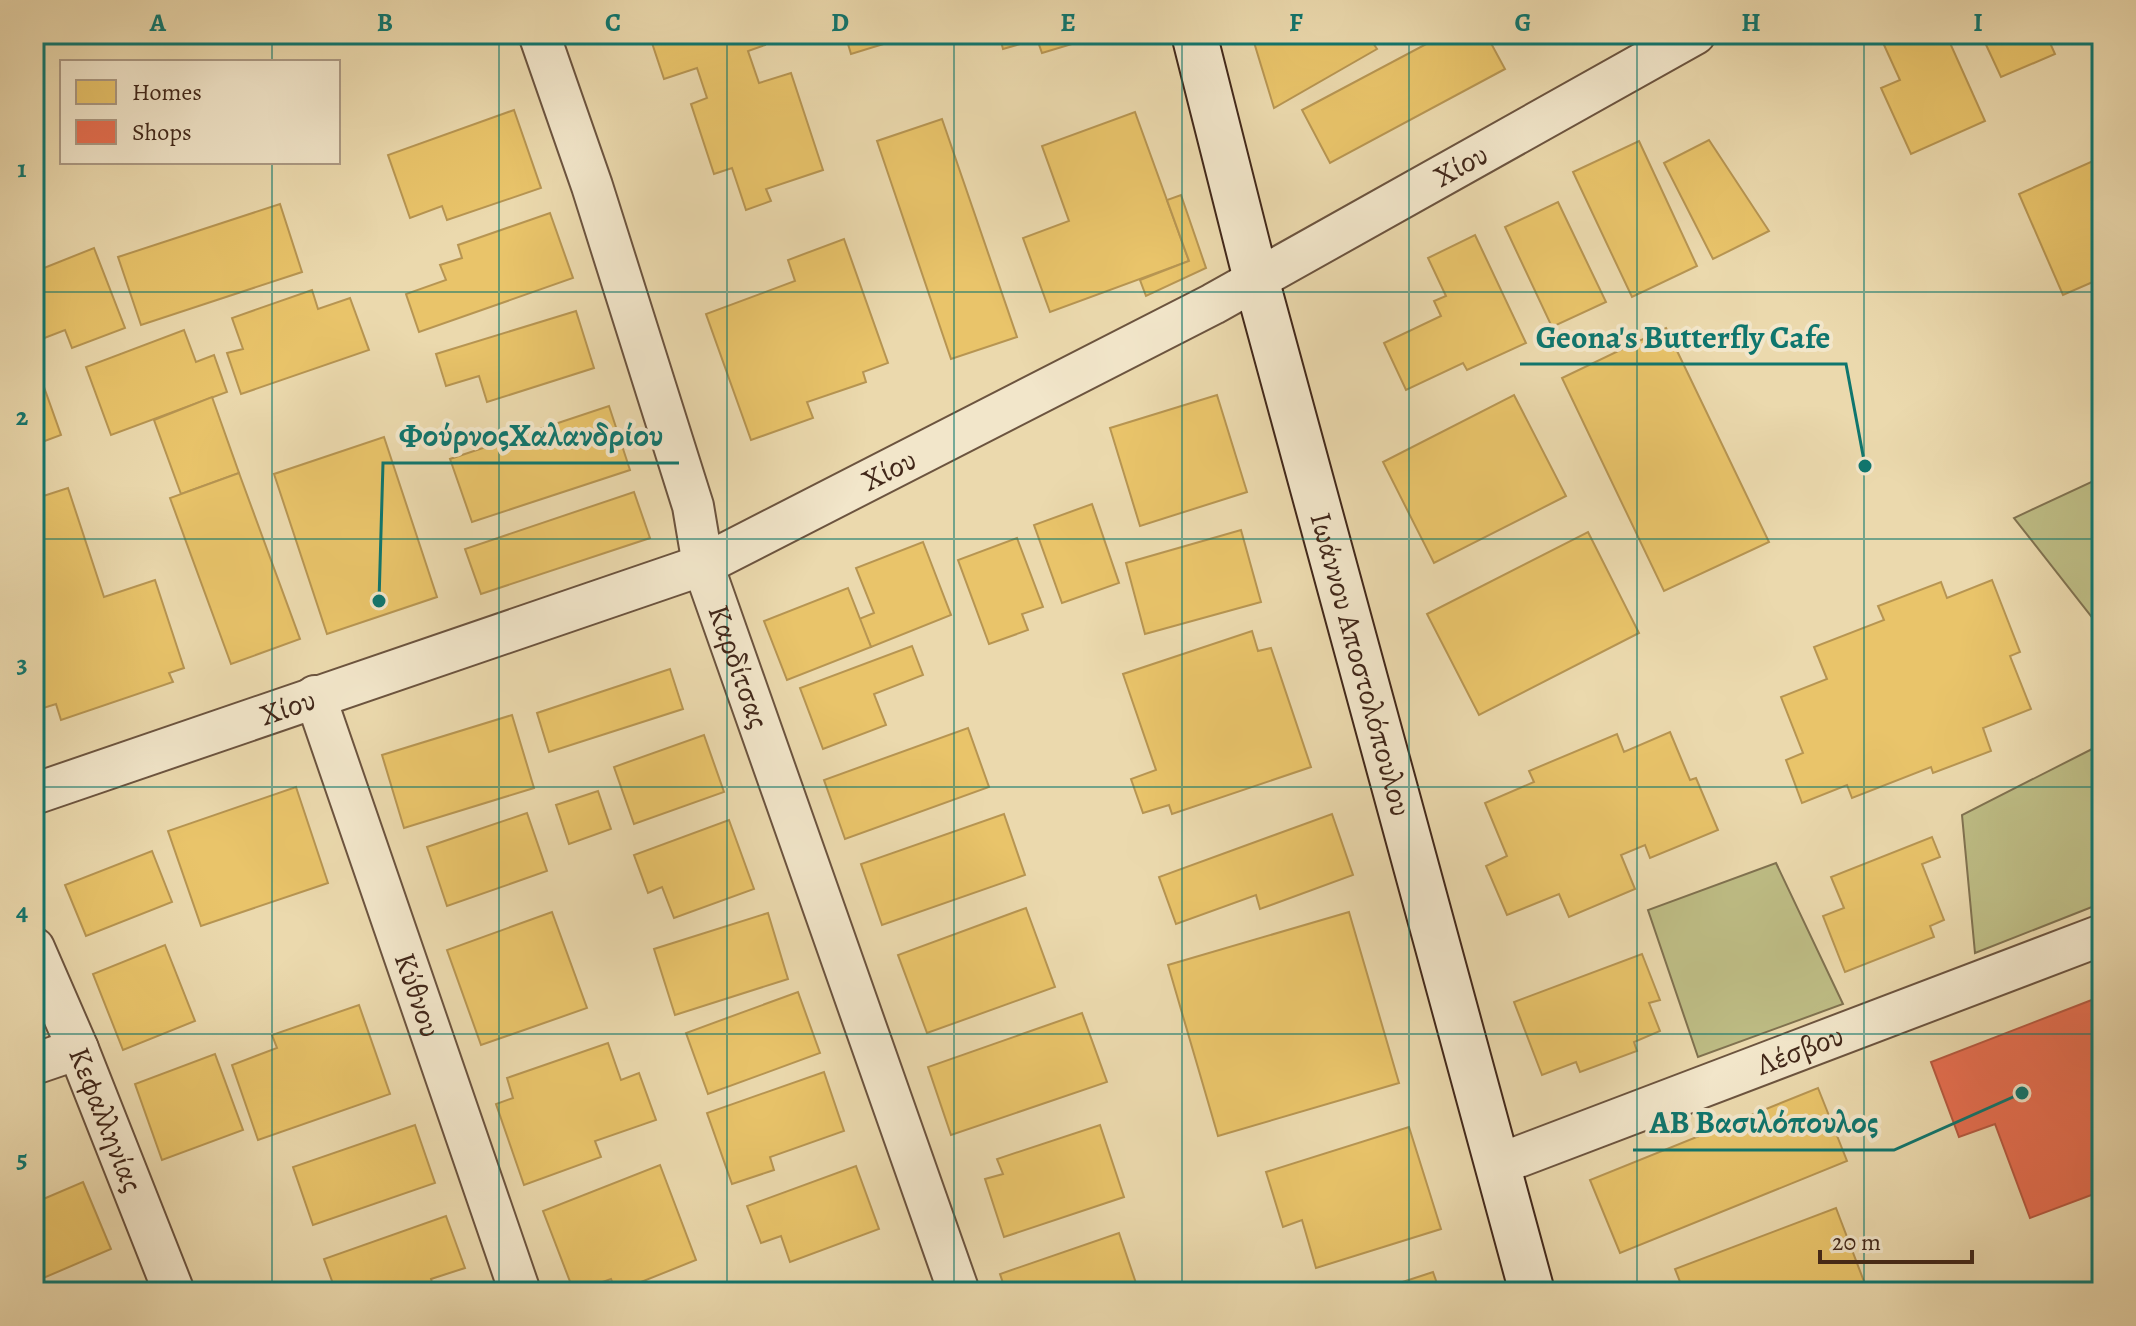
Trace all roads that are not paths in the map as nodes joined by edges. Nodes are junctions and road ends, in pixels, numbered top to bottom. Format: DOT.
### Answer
graph roads {
  1 [pos="539,34"];
  2 [pos="1194,34"];
  3 [pos="1695,34"];
  4 [pos="1256,279"];
  5 [pos="703,565"];
  6 [pos="315,696"];
  7 [pos="34,794"];
  8 [pos="2102,935"];
  9 [pos="34,948"];
  10 [pos="78,1049"];
  11 [pos="34,1064"];
  12 [pos="1497,1165"];
  13 [pos="174,1292"];
  14 [pos="520,1292"];
  15 [pos="959,1292"];
  16 [pos="1532,1292"];
  1 -- 5 [label="street, Καρδίτσας"];
  2 -- 4 [label="street, Ιωάννου Αποστολόπουλου"];
  3 -- 4 [label="street, Χίου"];
  4 -- 5 [label="street, Χίου"];
  4 -- 12 [label="street, Ιωάννου Αποστολόπουλου"];
  5 -- 6 [label="street, Χίου"];
  5 -- 15 [label="street, Καρδίτσας"];
  6 -- 7 [label="street, Χίου"];
  6 -- 14 [label="street, Κύθνου"];
  8 -- 12 [label="street, Λέσβου"];
  9 -- 10 [label="street, Κεφαλληνίας"];
  10 -- 11 [label="street"];
  10 -- 13 [label="street, Κεφαλληνίας"];
  12 -- 16 [label="street, Ιωάννου Αποστολόπουλου"];
}
